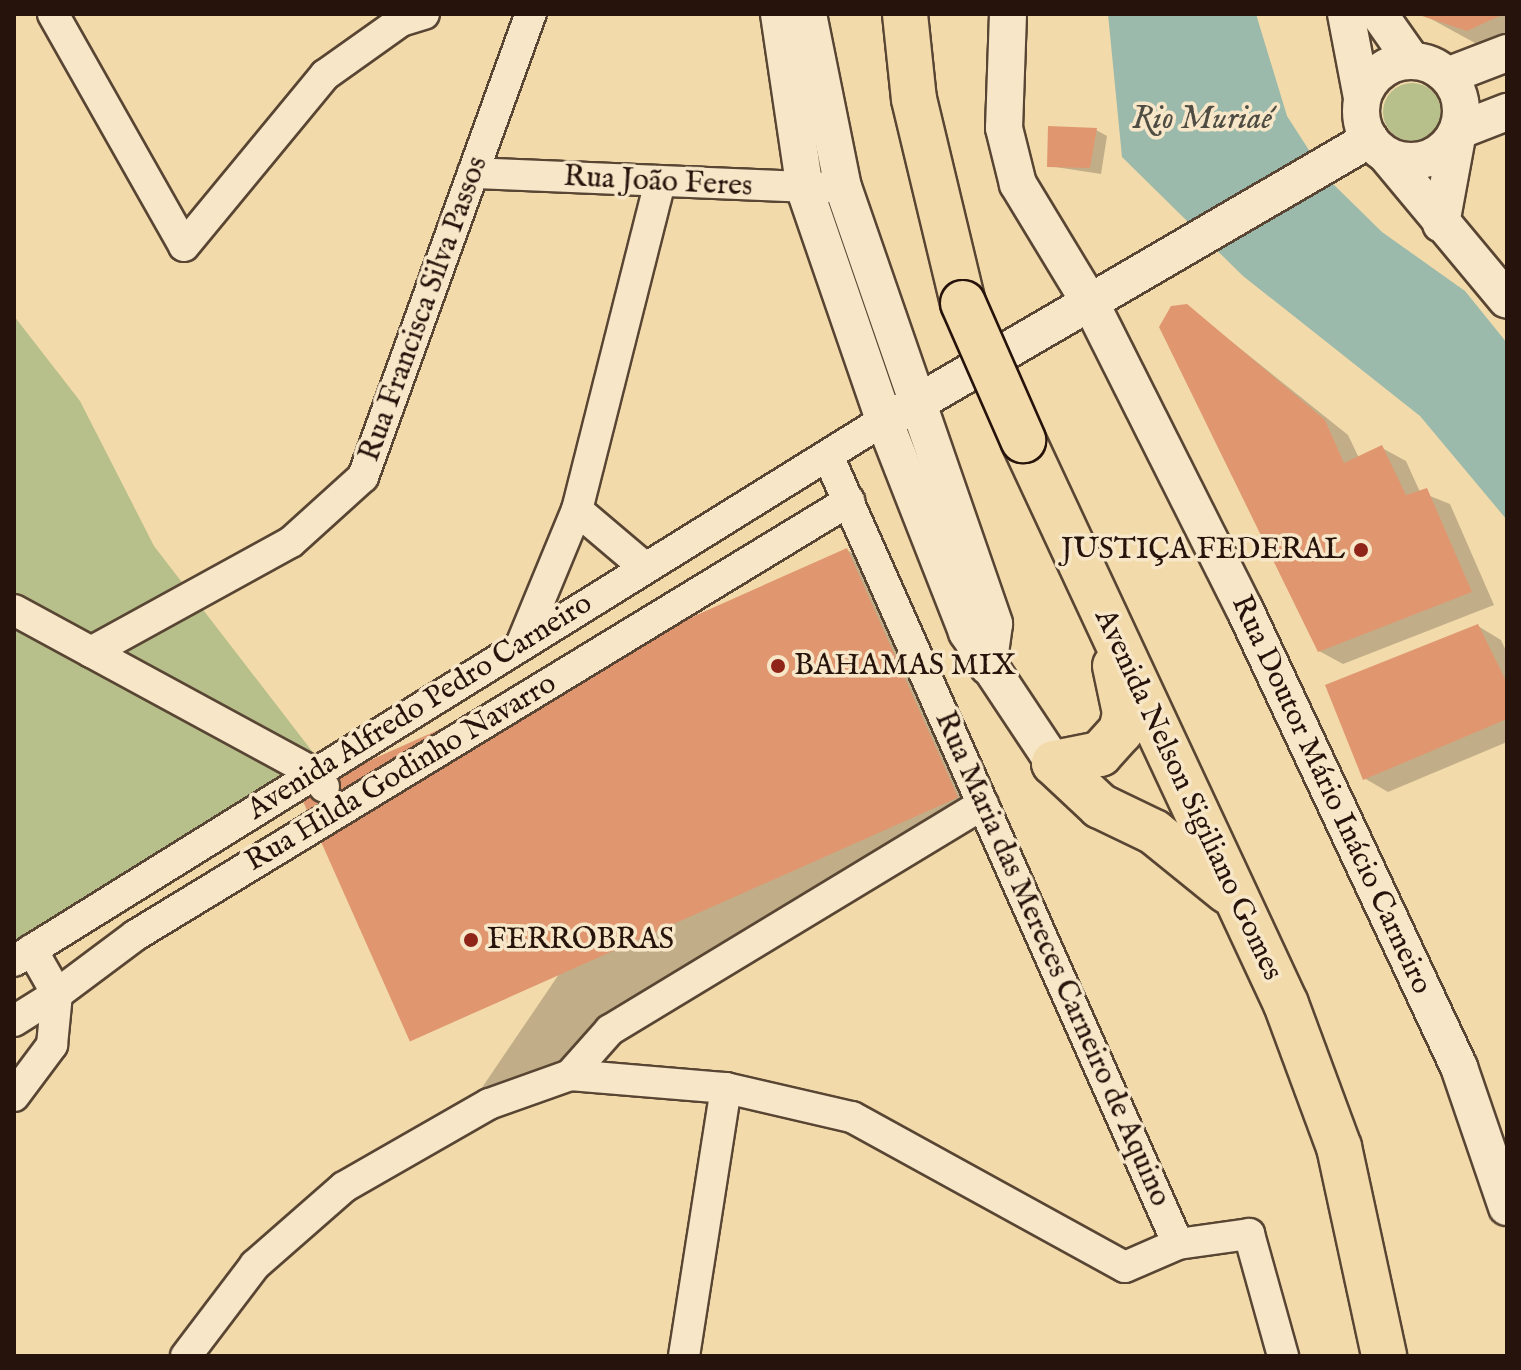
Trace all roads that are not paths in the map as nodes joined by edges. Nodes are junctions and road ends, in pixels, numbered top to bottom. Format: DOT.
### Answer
graph roads {
  1 [pos="53,14"];
  2 [pos="424,14"];
  3 [pos="531,14"];
  4 [pos="779,14"];
  5 [pos="808,14"];
  6 [pos="905,14"];
  7 [pos="1008,14"];
  8 [pos="1346,14"];
  9 [pos="1379,14"];
  10 [pos="1507,53"];
  11 [pos="1412,61"];
  12 [pos="1447,76"];
  13 [pos="1362,98"];
  14 [pos="1507,112"];
  15 [pos="1458,131"];
  16 [pos="1378,147"];
  17 [pos="473,173"];
  18 [pos="660,182"];
  19 [pos="843,187"];
  20 [pos="805,190"];
  21 [pos="1441,224"];
  22 [pos="1507,300"];
  23 [pos="1092,306"];
  24 [pos="920,403"];
  25 [pos="884,420"];
  26 [pos="828,456"];
  27 [pos="849,501"];
  28 [pos="577,510"];
  29 [pos="643,566"];
  30 [pos="1098,602"];
  31 [pos="14,610"];
  32 [pos="521,645"];
  33 [pos="91,652"];
  34 [pos="988,667"];
  35 [pos="1054,763"];
  36 [pos="314,773"];
  37 [pos="983,804"];
  38 [pos="339,809"];
  39 [pos="1245,910"];
  40 [pos="23,956"];
  41 [pos="57,994"];
  42 [pos="14,1021"];
  43 [pos="570,1075"];
  44 [pos="726,1088"];
  45 [pos="14,1096"];
  46 [pos="1507,1207"];
  47 [pos="1178,1244"];
  48 [pos="186,1356"];
  49 [pos="684,1356"];
  50 [pos="1283,1356"];
  51 [pos="1384,1356"];
  1 -- 2 [label="street"];
  3 -- 17 [label="street, Rua Francisca Silva Passos"];
  4 -- 20 [label="street"];
  5 -- 19 [label="street"];
  6 -- 30 [label="highway, Avenida Nelson Sigiliano Gomes, bridge"];
  7 -- 23 [label="street, Rua Doutor Mário Inácio Carneiro"];
  8 -- 13 [label="street"];
  9 -- 11 [label="street"];
  10 -- 12 [label="street"];
  11 -- 12 [label="street"];
  11 -- 13 [label="street"];
  12 -- 15 [label="street"];
  13 -- 16 [label="street"];
  14 -- 15 [label="street"];
  15 -- 16 [label="street"];
  15 -- 21 [label="street"];
  16 -- 21 [label="street"];
  16 -- 23 [label="street"];
  17 -- 18 [label="street, Rua João Feres"];
  17 -- 33 [label="street, Rua Francisca Silva Passos"];
  18 -- 20 [label="street, Rua João Feres"];
  18 -- 28 [label="street"];
  19 -- 20 [label="street, Rua João Feres"];
  19 -- 24 [label="street"];
  20 -- 25 [label="street"];
  21 -- 22 [label="street"];
  23 -- 24 [label="street"];
  23 -- 46 [label="street, Rua Doutor Mário Inácio Carneiro"];
  24 -- 25 [label="street"];
  24 -- 34 [label="street"];
  25 -- 26 [label="street, Avenida Alfredo Pedro Carneiro"];
  25 -- 34 [label="street"];
  26 -- 27 [label="street, Rua Maria das Mereces Carneiro de Aquino"];
  26 -- 29 [label="street, Avenida Alfredo Pedro Carneiro"];
  27 -- 37 [label="street, Rua Maria das Mereces Carneiro de Aquino"];
  27 -- 38 [label="street, Rua Hilda Godinho Navarro"];
  28 -- 29 [label="street"];
  28 -- 32 [label="street"];
  29 -- 32 [label="street, Avenida Alfredo Pedro Carneiro"];
  30 -- 35 [label="highway"];
  30 -- 39 [label="highway, Avenida Nelson Sigiliano Gomes"];
  31 -- 33 [label="street"];
  32 -- 36 [label="street, Avenida Alfredo Pedro Carneiro"];
  33 -- 36 [label="street"];
  34 -- 35 [label="street"];
  35 -- 39 [label="highway"];
  36 -- 38 [label="street"];
  36 -- 40 [label="street, Avenida Alfredo Pedro Carneiro"];
  37 -- 43 [label="street"];
  37 -- 47 [label="street, Rua Maria das Mereces Carneiro de Aquino"];
  38 -- 41 [label="street, Rua Hilda Godinho Navarro"];
  39 -- 51 [label="highway, Avenida Nelson Sigiliano Gomes"];
  40 -- 41 [label="street"];
  41 -- 42 [label="street"];
  41 -- 45 [label="street"];
  43 -- 44 [label="street"];
  43 -- 48 [label="street"];
  44 -- 47 [label="street"];
  44 -- 49 [label="street"];
  47 -- 50 [label="street"];
}
